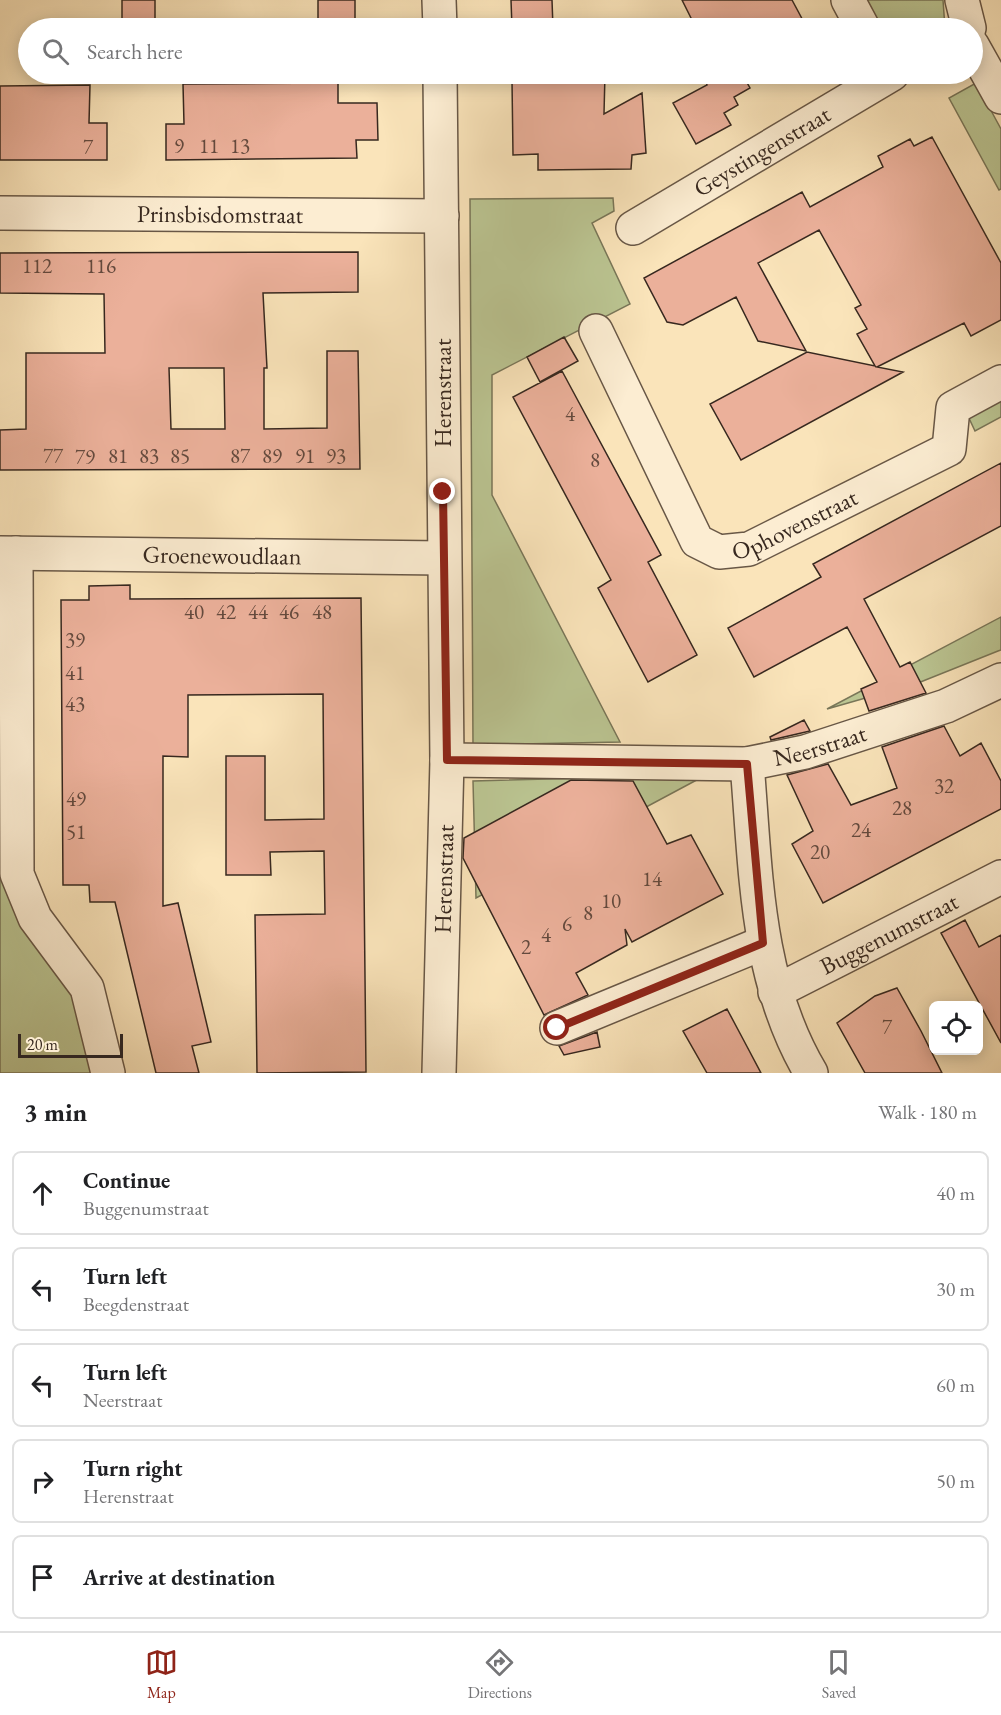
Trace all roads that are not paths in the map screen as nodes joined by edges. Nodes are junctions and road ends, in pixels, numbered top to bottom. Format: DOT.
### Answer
graph roads {
  1 [pos="439,0"];
  2 [pos="848,0"];
  3 [pos="962,0"];
  4 [pos="440,18"];
  5 [pos="858,18"];
  6 [pos="966,18"];
  7 [pos="983,64"];
  8 [pos="440,84"];
  9 [pos="875,84"];
  10 [pos="1001,97"];
  11 [pos="0,213"];
  12 [pos="442,216"];
  13 [pos="633,228"];
  14 [pos="596,332"];
  15 [pos="1001,382"];
  16 [pos="8,553"];
  17 [pos="443,558"];
  18 [pos="1001,680"];
  19 [pos="447,760"];
  20 [pos="747,764"];
  21 [pos="1001,877"];
  22 [pos="763,943"];
  23 [pos="775,992"];
  24 [pos="557,1028"];
  25 [pos="108,1073"];
  26 [pos="439,1073"];
  27 [pos="811,1073"];
  1 -- 4 [label="street"];
  2 -- 5 [label="street"];
  3 -- 6 [label="street"];
  7 -- 10 [label="street"];
  8 -- 12 [label="street, Herenstraat"];
  9 -- 13 [label="street, Geystingenstraat"];
  11 -- 12 [label="street, Prinsbisdomstraat"];
  12 -- 17 [label="street, Herenstraat"];
  14 -- 15 [label="street, Ophovenstraat"];
  16 -- 17 [label="street, Groenewoudlaan"];
  16 -- 25 [label="street"];
  17 -- 19 [label="street, Herenstraat"];
  18 -- 20 [label="street, Neerstraat"];
  19 -- 20 [label="street, Neerstraat"];
  19 -- 26 [label="street, Herenstraat"];
  20 -- 22 [label="street"];
  21 -- 23 [label="street, Buggenumstraat"];
  22 -- 23 [label="street"];
  22 -- 24 [label="street"];
  23 -- 27 [label="street"];
}
